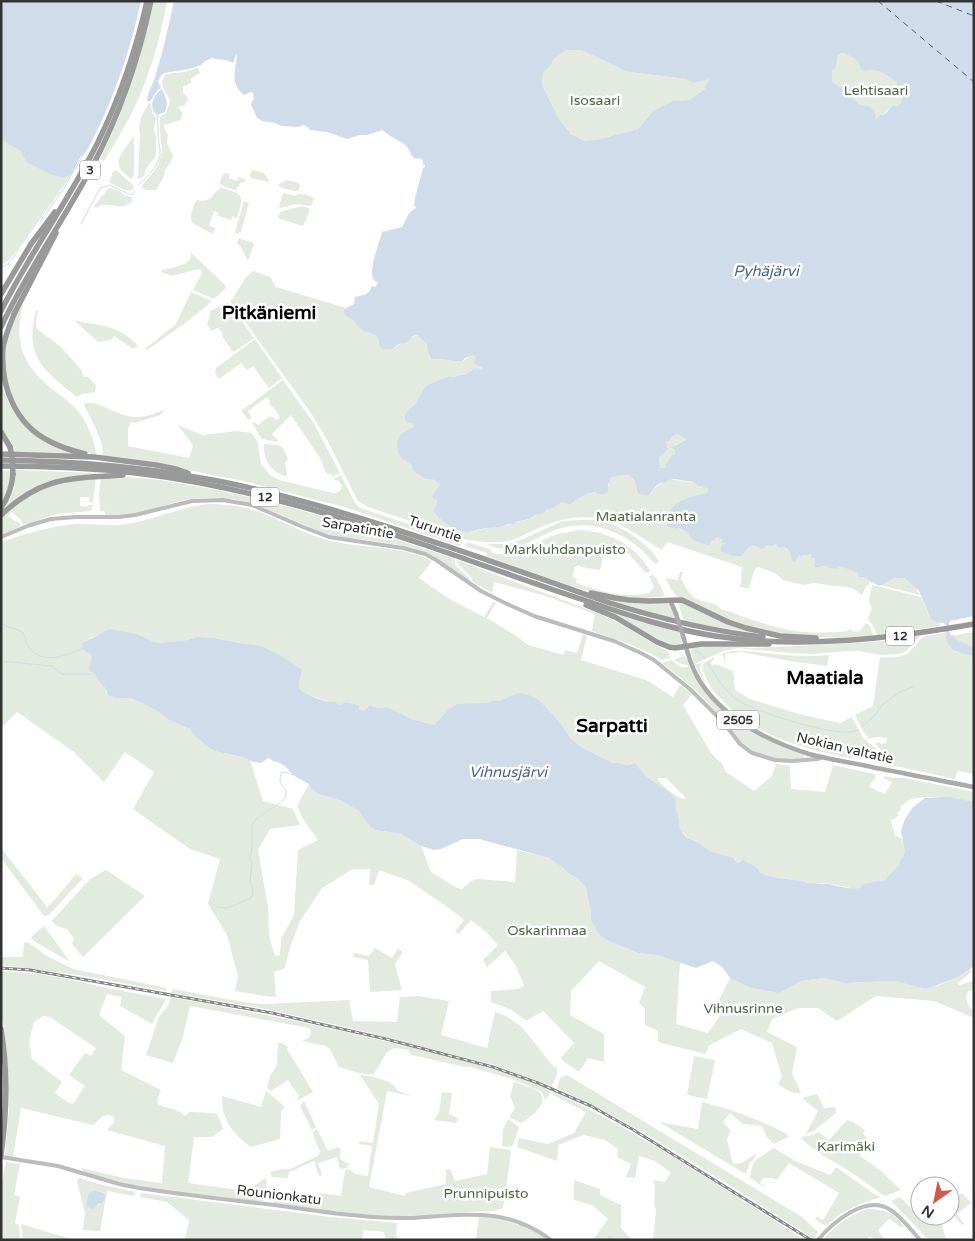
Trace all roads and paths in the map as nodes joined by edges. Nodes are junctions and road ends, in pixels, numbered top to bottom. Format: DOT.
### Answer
graph roads {
  1 [pos="147,1"];
  2 [pos="151,1"];
  3 [pos="66,199"];
  4 [pos="64,215"];
  5 [pos="1,295"];
  6 [pos="1,311"];
  7 [pos="15,312"];
  8 [pos="1,327"];
  9 [pos="1,340"];
  10 [pos="1,432"];
  11 [pos="1,454"];
  12 [pos="94,457"];
  13 [pos="1,460"];
  14 [pos="1,466"];
  15 [pos="138,474"];
  16 [pos="202,478"];
  17 [pos="1,508"];
  18 [pos="1,515"];
  19 [pos="1,537"];
  20 [pos="534,577"];
  21 [pos="552,590"];
  22 [pos="670,600"];
  23 [pos="974,624"];
  24 [pos="694,629"];
  25 [pos="833,639"];
  26 [pos="855,640"];
  27 [pos="813,642"];
  28 [pos="685,646"];
  29 [pos="808,753"];
  30 [pos="823,757"];
  31 [pos="806,760"];
  32 [pos="974,787"];
  33 [pos="1,1029"];
  34 [pos="1,1156"];
  35 [pos="819,1239"];
  36 [pos="552,1240"];
  37 [pos="920,1240"];
  1 -- 3 [label="highway, 3"];
  2 -- 4 [label="highway, 3"];
  3 -- 5 [label="highway"];
  3 -- 6 [label="highway, 3"];
  4 -- 7 [label="highway"];
  4 -- 8 [label="highway, 3"];
  7 -- 9 [label="highway"];
  7 -- 12 [label="highway"];
  10 -- 17 [label="highway, bridge"];
  11 -- 12 [label="highway"];
  12 -- 16 [label="highway"];
  13 -- 16 [label="highway, Turuntie / 12"];
  14 -- 15 [label="highway, Turuntie / 12"];
  15 -- 18 [label="highway"];
  15 -- 21 [label="highway, Turuntie / 12"];
  16 -- 20 [label="highway, Turuntie / 12"];
  19 -- 31 [label="main road, Sarpatintie"];
  20 -- 22 [label="highway"];
  20 -- 24 [label="highway, Turuntie / 12"];
  21 -- 24 [label="highway, Turuntie / 12"];
  21 -- 28 [label="highway"];
  22 -- 25 [label="highway"];
  22 -- 28 [label="main road, Nokian valtatie / 2505, bridge"];
  23 -- 26 [label="highway, Turuntie / 12"];
  24 -- 25 [label="highway, Turuntie / 12"];
  24 -- 27 [label="highway, Turuntie / 12"];
  25 -- 26 [label="highway, Turuntie / 12"];
  26 -- 27 [label="highway, Turuntie / 12"];
  27 -- 28 [label="highway"];
  28 -- 29 [label="main road, Nokian valtatie / 2505"];
  29 -- 30 [label="main road, Nokian valtatie / 2505"];
  29 -- 31 [label="main road"];
  30 -- 31 [label="main road, Sarpatintie"];
  30 -- 32 [label="main road, Nokian valtatie / 2505"];
  33 -- 34 [label="highway"];
  34 -- 36 [label="main road, Rounionkatu"];
  35 -- 37 [label="main road"];
}
